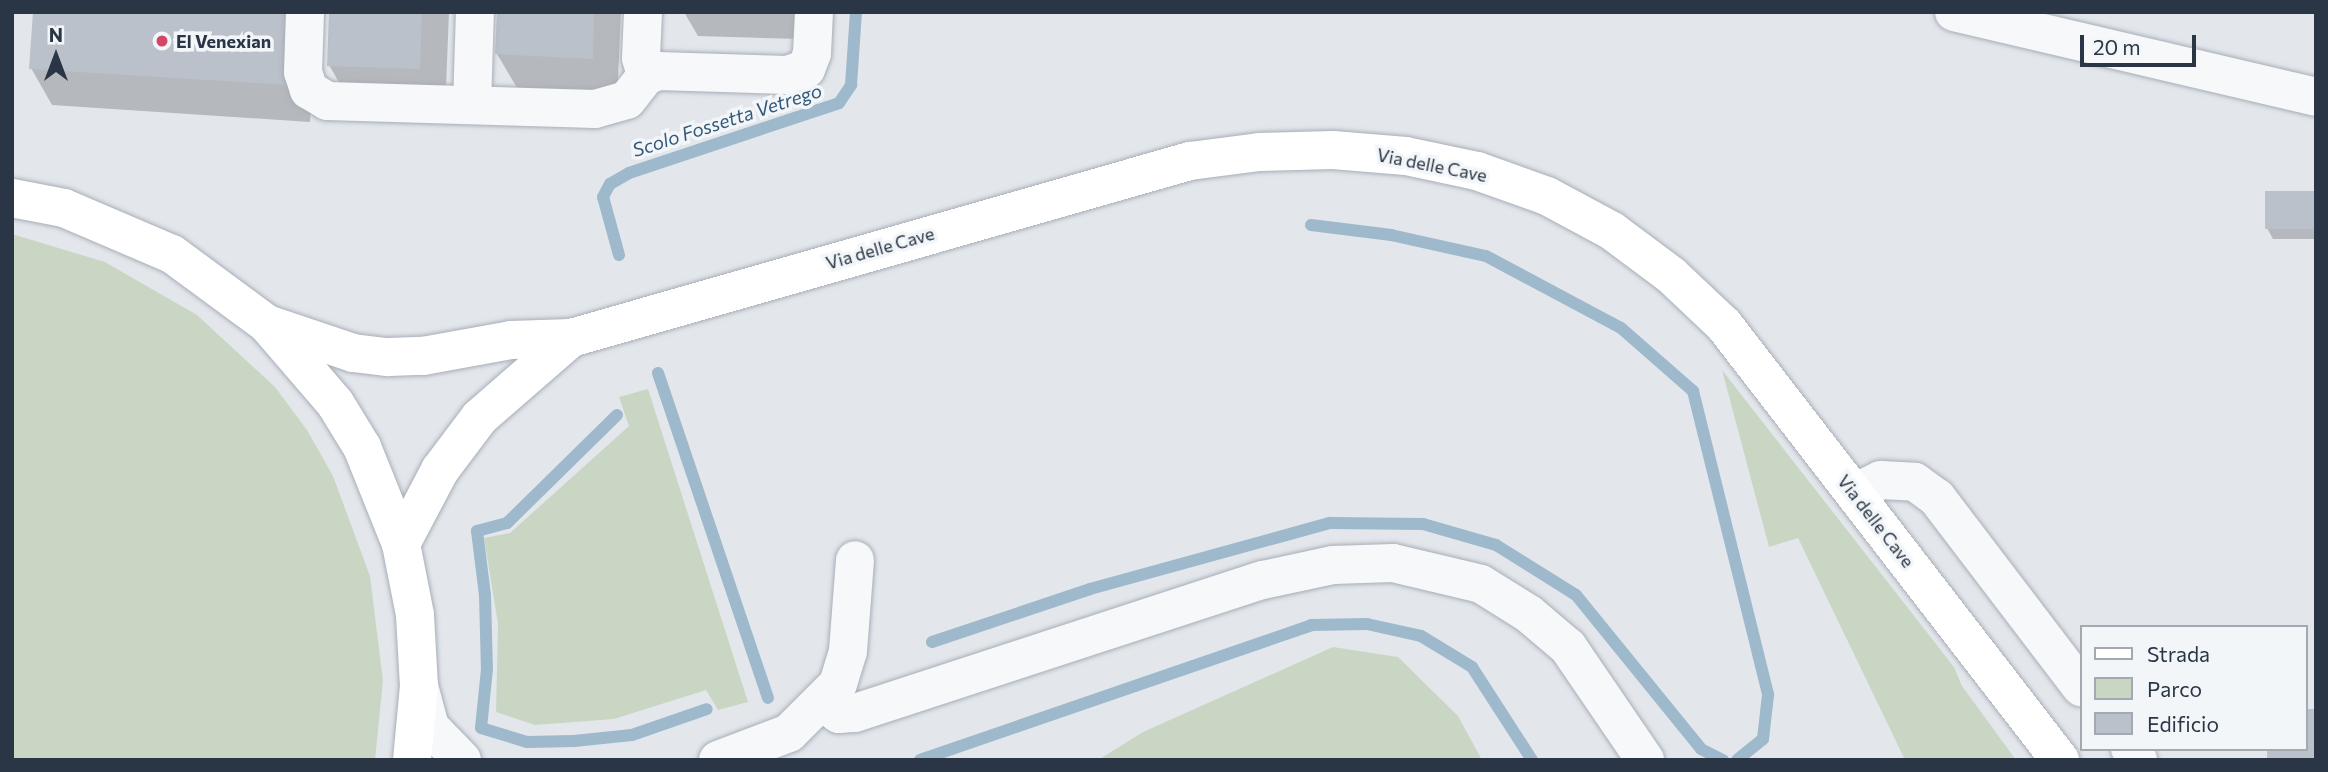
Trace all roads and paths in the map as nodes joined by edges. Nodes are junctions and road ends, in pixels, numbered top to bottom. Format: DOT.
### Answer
graph roads {
  1 [pos="305,12"];
  2 [pos="475,12"];
  3 [pos="643,12"];
  4 [pos="814,12"];
  5 [pos="1954,12"];
  6 [pos="646,76"];
  7 [pos="2316,97"];
  8 [pos="472,105"];
  9 [pos="12,198"];
  10 [pos="267,324"];
  11 [pos="570,338"];
  12 [pos="1854,493"];
  13 [pos="401,544"];
  14 [pos="855,560"];
  15 [pos="419,686"];
  16 [pos="2080,686"];
  17 [pos="824,702"];
  18 [pos="412,760"];
  19 [pos="462,760"];
  20 [pos="718,760"];
  21 [pos="1644,760"];
  22 [pos="2060,760"];
  1 -- 8 [label="street"];
  2 -- 8 [label="street"];
  3 -- 6 [label="street"];
  4 -- 6 [label="street"];
  5 -- 7 [label="street"];
  6 -- 8 [label="street"];
  9 -- 10 [label="main road"];
  10 -- 11 [label="main road, Via delle Cave"];
  10 -- 13 [label="main road"];
  11 -- 12 [label="main road, Via delle Cave"];
  11 -- 13 [label="main road, Via delle Cave"];
  12 -- 16 [label="street"];
  12 -- 22 [label="main road, Via delle Cave"];
  13 -- 15 [label="main road"];
  14 -- 17 [label="street"];
  15 -- 18 [label="main road"];
  15 -- 19 [label="street"];
  17 -- 20 [label="street"];
  17 -- 21 [label="street"];
}
